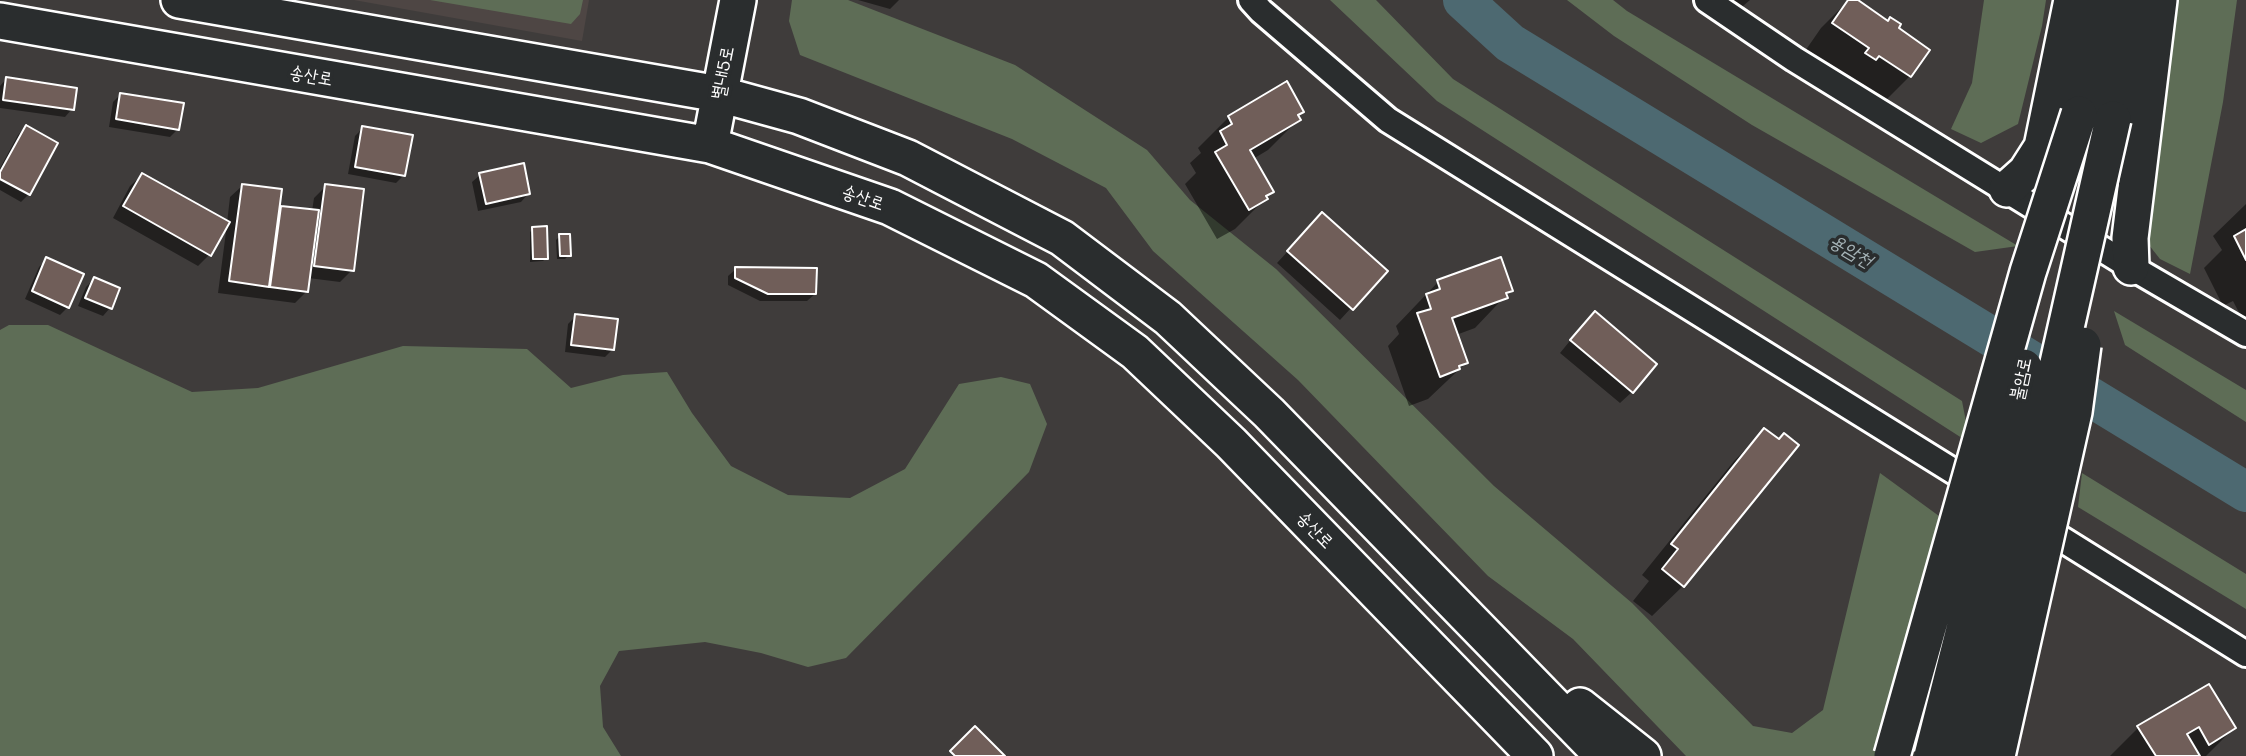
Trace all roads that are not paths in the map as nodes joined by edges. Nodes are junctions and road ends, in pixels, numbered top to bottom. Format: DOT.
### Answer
graph roads {
  1 [pos="179,0"];
  2 [pos="738,0"];
  3 [pos="1251,0"];
  4 [pos="1707,0"];
  5 [pos="2072,0"];
  6 [pos="2102,0"];
  7 [pos="2133,0"];
  8 [pos="2159,0"];
  9 [pos="0,21"];
  10 [pos="719,94"];
  11 [pos="2096,116"];
  12 [pos="710,145"];
  13 [pos="2007,189"];
  14 [pos="2131,267"];
  15 [pos="2246,334"];
  16 [pos="1470,619"];
  17 [pos="2246,654"];
  18 [pos="1535,756"];
  19 [pos="1603,756"];
  20 [pos="1643,756"];
  21 [pos="1892,756"];
  22 [pos="1932,756"];
  23 [pos="1964,756"];
  24 [pos="1997,756"];
  1 -- 10 [label="street"];
  2 -- 10 [label="street, 별내5로"];
  3 -- 17 [label="street"];
  4 -- 13 [label="street"];
  5 -- 13 [label="street"];
  6 -- 11 [label="street, 불암로"];
  7 -- 11 [label="street, 불암로"];
  8 -- 14 [label="street"];
  9 -- 12 [label="street, 송산로"];
  10 -- 12 [label="street, 별내5로"];
  10 -- 16 [label="street"];
  11 -- 21 [label="street, bridge"];
  11 -- 22 [label="street, 불암로, bridge"];
  11 -- 23 [label="street, 불암로, bridge"];
  11 -- 24 [label="street, bridge"];
  12 -- 18 [label="street, 송산로"];
  13 -- 14 [label="street"];
  14 -- 15 [label="street"];
  16 -- 19 [label="street"];
  16 -- 20 [label="street"];
}
